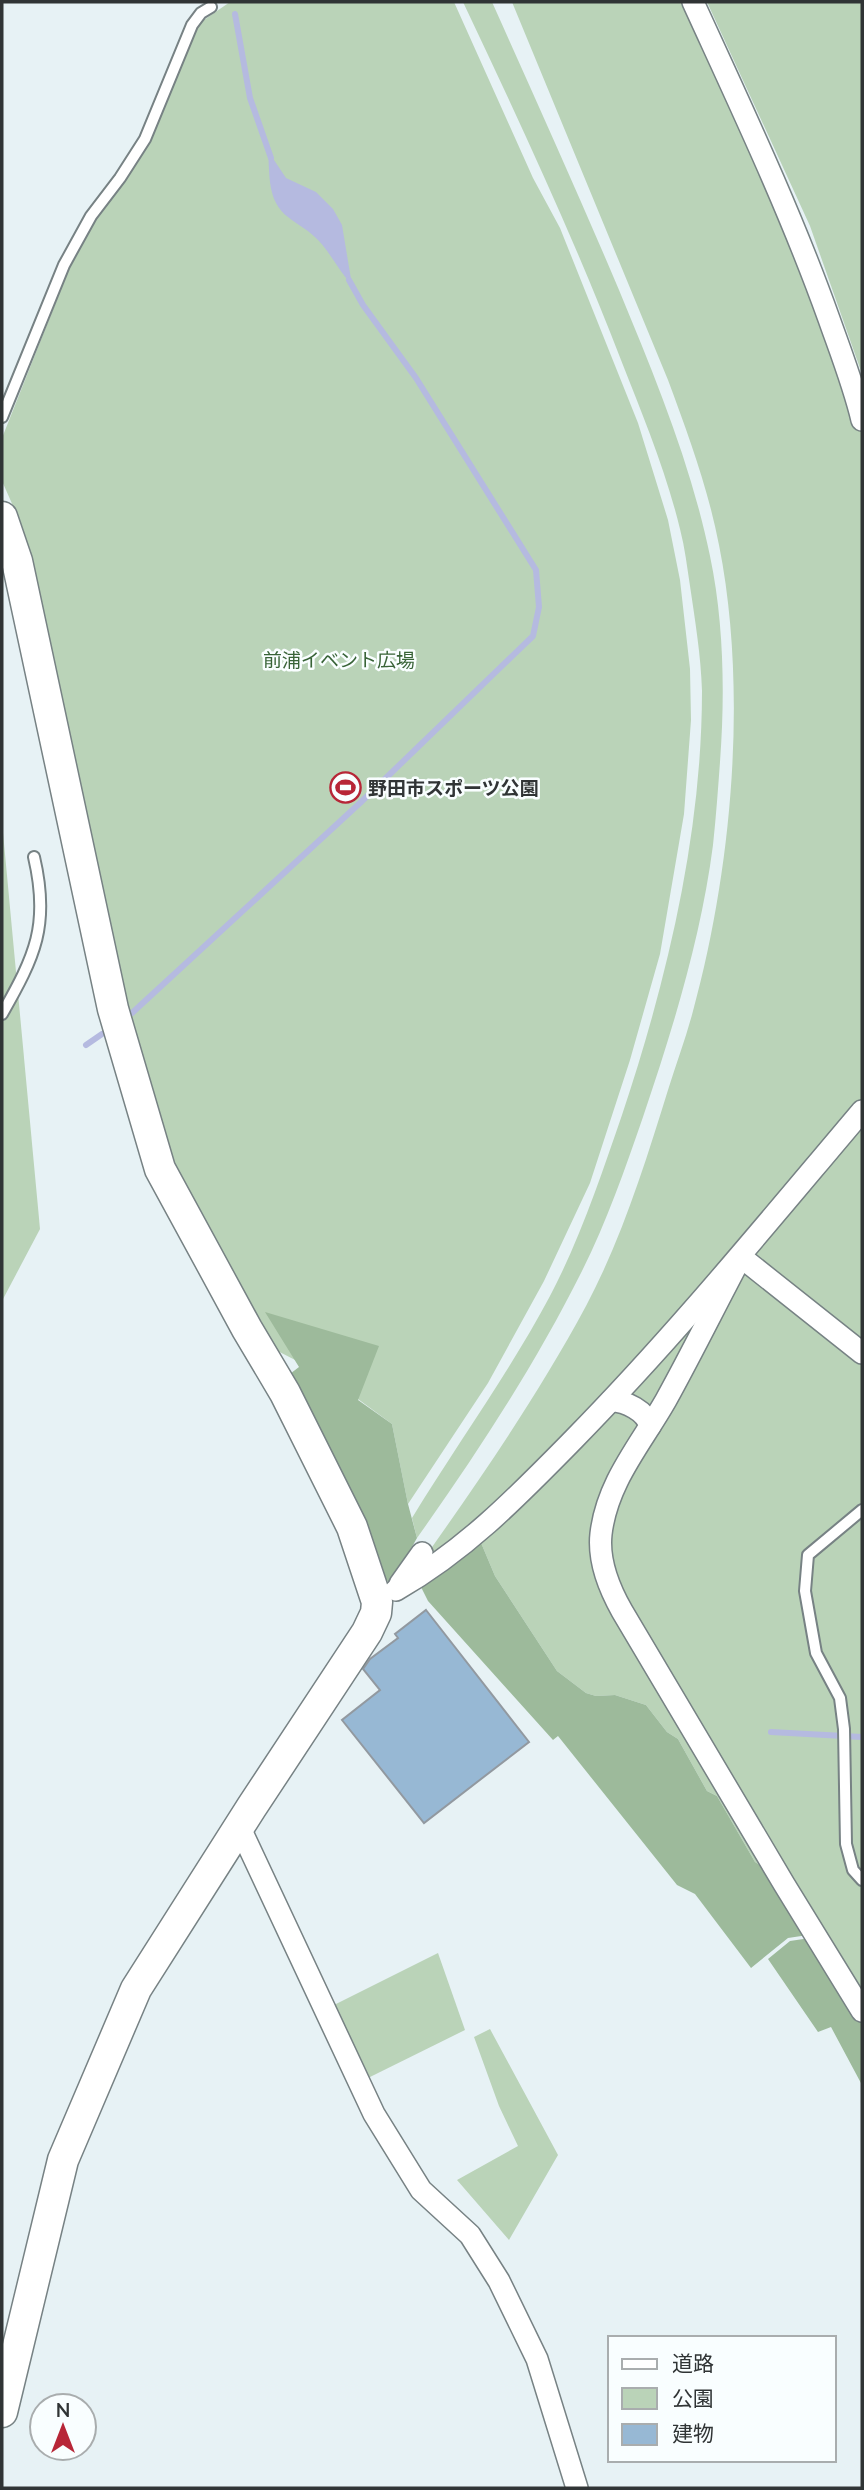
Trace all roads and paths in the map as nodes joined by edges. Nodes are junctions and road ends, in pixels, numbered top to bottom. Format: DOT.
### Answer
graph roads {
  1 [pos="693,2"];
  2 [pos="211,7"];
  3 [pos="2,417"];
  4 [pos="862,420"];
  5 [pos="2,517"];
  6 [pos="34,857"];
  7 [pos="2,1014"];
  8 [pos="862,1111"];
  9 [pos="741,1257"];
  10 [pos="862,1353"];
  11 [pos="611,1401"];
  12 [pos="650,1426"];
  13 [pos="862,1510"];
  14 [pos="422,1553"];
  15 [pos="386,1596"];
  16 [pos="239,1826"];
  17 [pos="862,1880"];
  18 [pos="862,2011"];
  19 [pos="2,2412"];
  20 [pos="578,2488"];
  1 -- 4 [label="street"];
  2 -- 3 [label="lane"];
  5 -- 15 [label="street"];
  6 -- 7 [label="lane"];
  8 -- 9 [label="street"];
  9 -- 10 [label="street"];
  9 -- 11 [label="street"];
  9 -- 12 [label="street"];
  11 -- 12 [label="street"];
  11 -- 15 [label="street"];
  12 -- 18 [label="street"];
  13 -- 17 [label="lane"];
  14 -- 15 [label="street"];
  15 -- 16 [label="street"];
  16 -- 19 [label="street"];
  16 -- 20 [label="street"];
}
